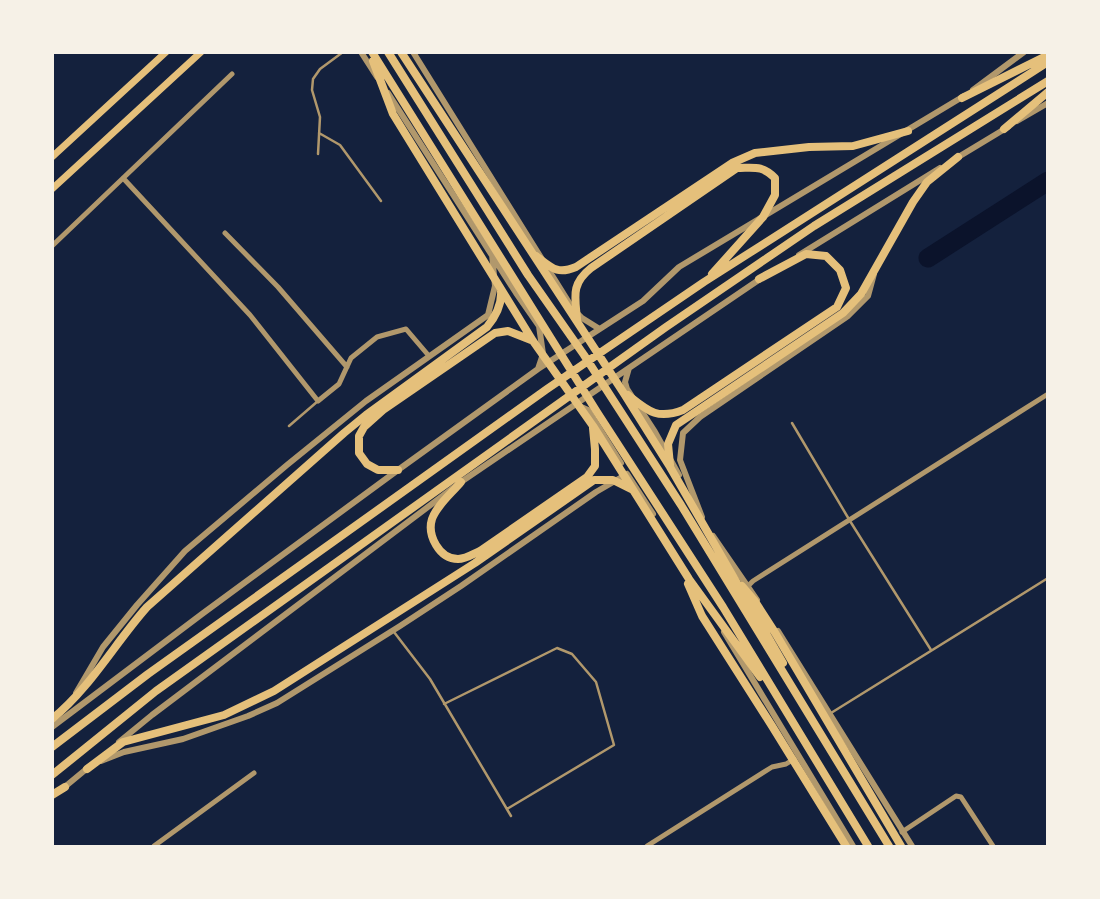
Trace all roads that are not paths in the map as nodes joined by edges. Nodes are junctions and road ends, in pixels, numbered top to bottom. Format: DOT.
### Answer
graph roads {
  1 [pos="166,52"];
  2 [pos="201,52"];
  3 [pos="343,52"];
  4 [pos="361,52"];
  5 [pos="371,52"];
  6 [pos="388,52"];
  7 [pos="401,52"];
  8 [pos="413,52"];
  9 [pos="1024,52"];
  10 [pos="1048,55"];
  11 [pos="1048,62"];
  12 [pos="232,74"];
  13 [pos="1048,81"];
  14 [pos="1048,92"];
  15 [pos="962,98"];
  16 [pos="1048,103"];
  17 [pos="1004,129"];
  18 [pos="908,131"];
  19 [pos="319,133"];
  20 [pos="318,154"];
  21 [pos="52,157"];
  22 [pos="958,157"];
  23 [pos="734,166"];
  24 [pos="123,178"];
  25 [pos="52,189"];
  26 [pos="381,201"];
  27 [pos="763,217"];
  28 [pos="225,233"];
  29 [pos="52,246"];
  30 [pos="532,253"];
  31 [pos="492,254"];
  32 [pos="875,271"];
  33 [pos="759,279"];
  34 [pos="704,282"];
  35 [pos="501,289"];
  36 [pos="840,310"];
  37 [pos="577,321"];
  38 [pos="598,328"];
  39 [pos="533,341"];
  40 [pos="429,356"];
  41 [pos="347,367"];
  42 [pos="629,368"];
  43 [pos="538,369"];
  44 [pos="623,392"];
  45 [pos="1048,394"];
  46 [pos="318,402"];
  47 [pos="576,404"];
  48 [pos="792,423"];
  49 [pos="289,426"];
  50 [pos="593,426"];
  51 [pos="670,467"];
  52 [pos="398,470"];
  53 [pos="627,474"];
  54 [pos="461,482"];
  55 [pos="633,490"];
  56 [pos="702,517"];
  57 [pos="850,521"];
  58 [pos="725,565"];
  59 [pos="681,566"];
  60 [pos="1048,578"];
  61 [pos="748,586"];
  62 [pos="393,630"];
  63 [pos="931,650"];
  64 [pos="70,703"];
  65 [pos="444,704"];
  66 [pos="830,714"];
  67 [pos="52,719"];
  68 [pos="794,723"];
  69 [pos="52,727"];
  70 [pos="52,746"];
  71 [pos="799,757"];
  72 [pos="836,759"];
  73 [pos="95,763"];
  74 [pos="87,768"];
  75 [pos="254,773"];
  76 [pos="52,775"];
  77 [pos="65,787"];
  78 [pos="52,796"];
  79 [pos="506,809"];
  80 [pos="511,816"];
  81 [pos="902,832"];
  82 [pos="154,846"];
  83 [pos="647,846"];
  84 [pos="846,846"];
  85 [pos="853,846"];
  86 [pos="868,846"];
  87 [pos="889,846"];
  88 [pos="901,846"];
  89 [pos="912,846"];
  90 [pos="993,846"];
  1 -- 21 [label="main road"];
  2 -- 25 [label="main road"];
  3 -- 19 [label="lane"];
  4 -- 31 [label="street"];
  5 -- 35 [label="highway"];
  5 -- 68 [label="highway"];
  6 -- 72 [label="highway"];
  7 -- 30 [label="highway"];
  8 -- 38 [label="street"];
  9 -- 15 [label="street"];
  10 -- 15 [label="highway"];
  11 -- 34 [label="highway"];
  12 -- 24 [label="street"];
  13 -- 76 [label="highway"];
  14 -- 17 [label="highway"];
  15 -- 18 [label="street"];
  16 -- 17 [label="street"];
  17 -- 22 [label="street"];
  18 -- 23 [label="highway"];
  18 -- 27 [label="street"];
  19 -- 20 [label="lane"];
  19 -- 26 [label="lane"];
  22 -- 32 [label="highway"];
  22 -- 33 [label="street"];
  23 -- 27 [label="highway"];
  23 -- 30 [label="highway"];
  23 -- 37 [label="highway"];
  24 -- 29 [label="street"];
  24 -- 46 [label="street"];
  27 -- 34 [label="highway"];
  27 -- 38 [label="street"];
  28 -- 41 [label="street"];
  30 -- 37 [label="highway"];
  31 -- 40 [label="street"];
  31 -- 43 [label="street"];
  32 -- 36 [label="highway"];
  32 -- 56 [label="street"];
  33 -- 36 [label="highway"];
  33 -- 42 [label="street"];
  34 -- 70 [label="highway"];
  35 -- 39 [label="highway"];
  35 -- 64 [label="highway"];
  36 -- 44 [label="highway"];
  36 -- 51 [label="highway"];
  37 -- 44 [label="highway"];
  38 -- 43 [label="street"];
  39 -- 50 [label="highway"];
  39 -- 52 [label="highway"];
  40 -- 41 [label="street"];
  40 -- 64 [label="street"];
  41 -- 46 [label="street"];
  42 -- 47 [label="street"];
  42 -- 56 [label="street"];
  43 -- 52 [label="street"];
  44 -- 51 [label="highway"];
  45 -- 57 [label="street"];
  46 -- 49 [label="lane"];
  47 -- 53 [label="street"];
  47 -- 54 [label="street"];
  48 -- 57 [label="lane"];
  50 -- 54 [label="highway"];
  50 -- 55 [label="highway"];
  51 -- 58 [label="highway"];
  52 -- 69 [label="street"];
  53 -- 62 [label="street"];
  53 -- 71 [label="street"];
  54 -- 74 [label="street"];
  55 -- 59 [label="highway"];
  55 -- 73 [label="highway"];
  56 -- 61 [label="street"];
  57 -- 61 [label="street"];
  57 -- 63 [label="lane"];
  58 -- 72 [label="highway"];
  58 -- 88 [label="highway"];
  59 -- 68 [label="highway"];
  59 -- 84 [label="highway"];
  60 -- 63 [label="lane"];
  61 -- 66 [label="street"];
  62 -- 65 [label="lane"];
  62 -- 73 [label="street"];
  63 -- 66 [label="lane"];
  64 -- 67 [label="highway"];
  65 -- 79 [label="lane"];
  65 -- 79 [label="lane"];
  66 -- 81 [label="street"];
  68 -- 86 [label="highway"];
  71 -- 83 [label="street"];
  71 -- 85 [label="street"];
  72 -- 87 [label="highway"];
  73 -- 74 [label="highway"];
  74 -- 77 [label="street"];
  75 -- 82 [label="street"];
  77 -- 78 [label="highway"];
  79 -- 80 [label="lane"];
  81 -- 89 [label="street"];
  81 -- 90 [label="street"];
}
